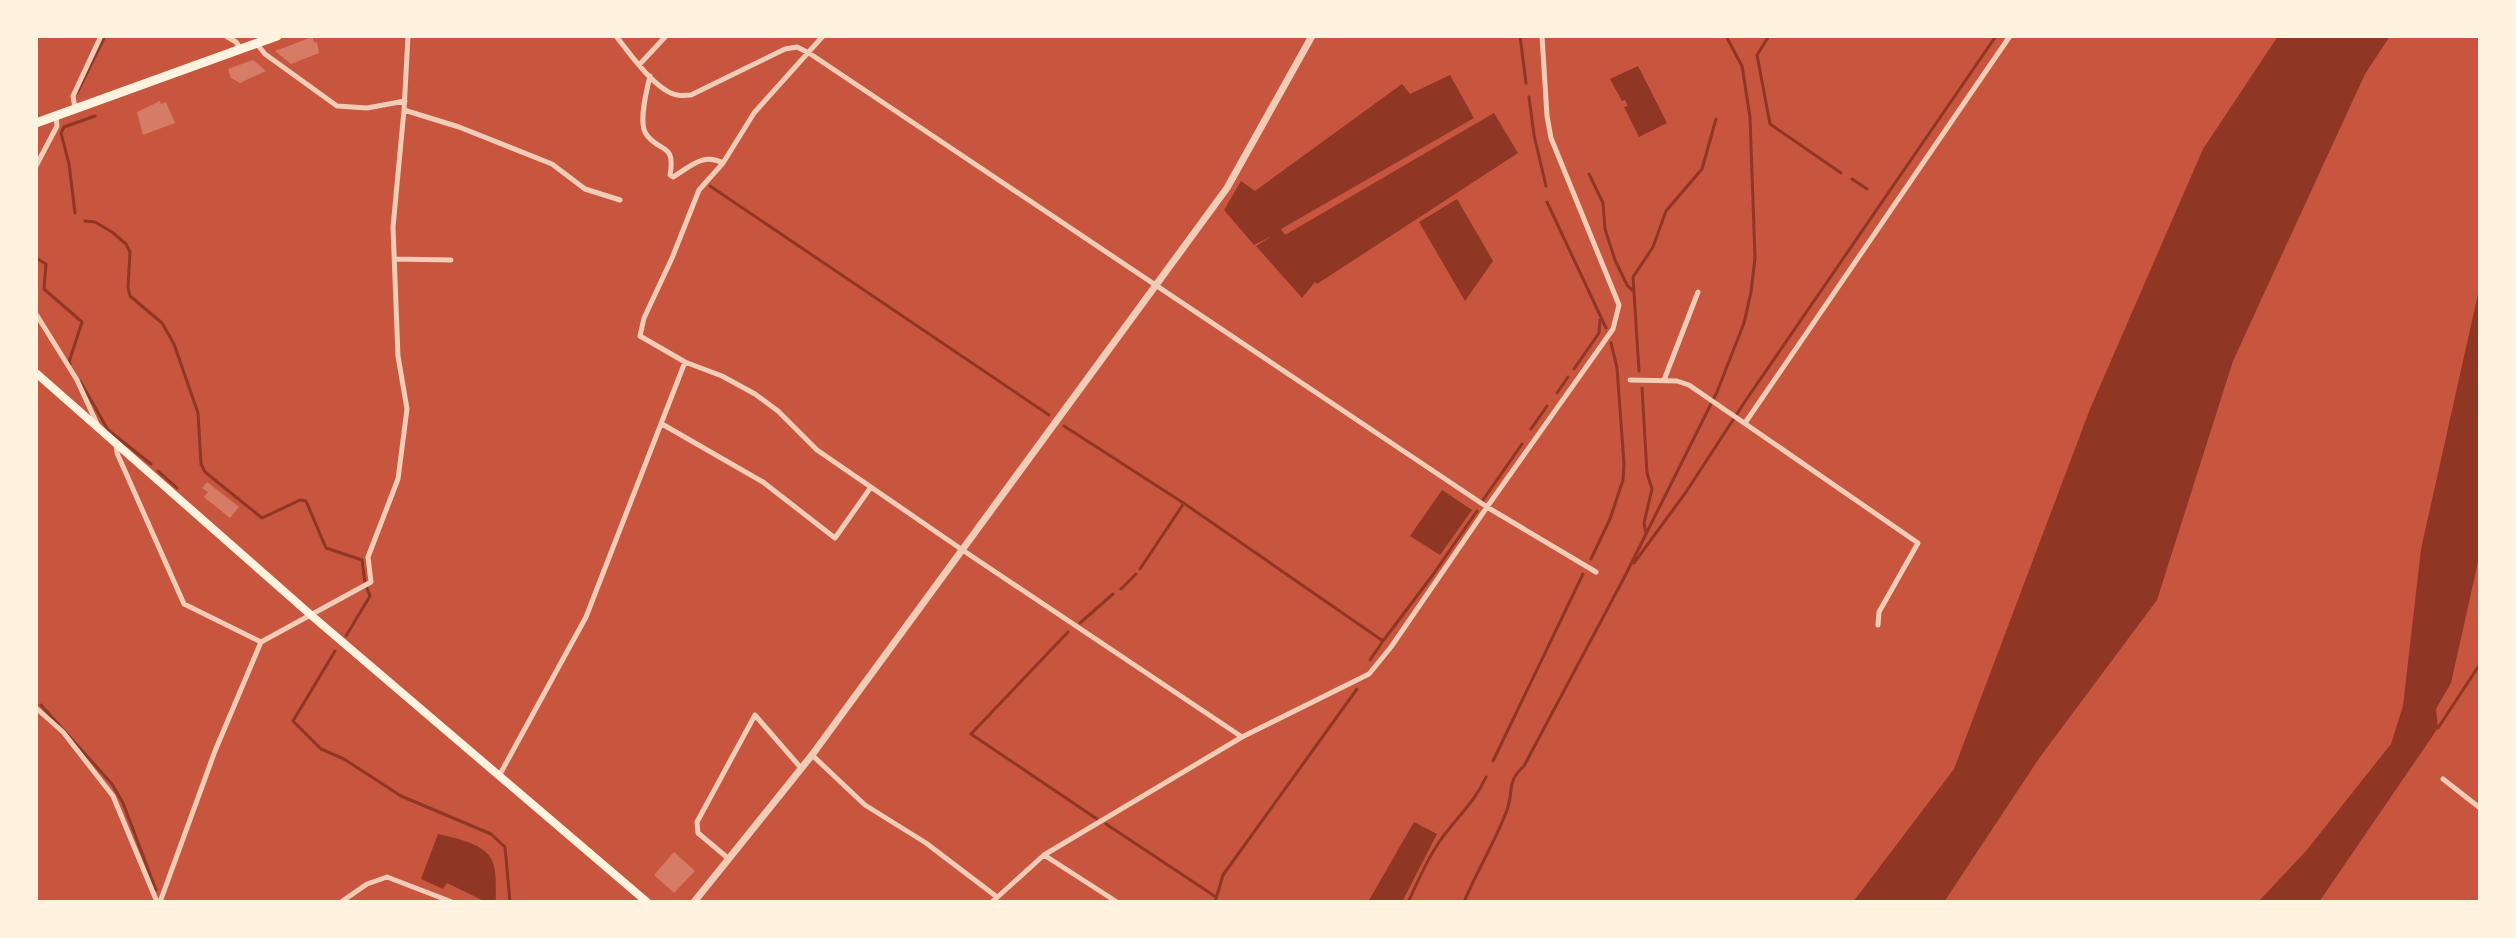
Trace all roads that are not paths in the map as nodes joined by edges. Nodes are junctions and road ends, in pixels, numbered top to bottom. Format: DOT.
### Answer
graph roads {
  1 [pos="101,36"];
  2 [pos="226,36"];
  3 [pos="277,36"];
  4 [pos="408,36"];
  5 [pos="616,36"];
  6 [pos="666,36"];
  7 [pos="823,36"];
  8 [pos="1312,36"];
  9 [pos="1542,36"];
  10 [pos="2010,36"];
  11 [pos="257,44"];
  12 [pos="241,49"];
  13 [pos="809,53"];
  14 [pos="639,65"];
  15 [pos="650,76"];
  16 [pos="405,101"];
  17 [pos="76,109"];
  18 [pos="404,110"];
  19 [pos="56,115"];
  20 [pos="36,123"];
  21 [pos="723,163"];
  22 [pos="36,166"];
  23 [pos="620,200"];
  24 [pos="394,259"];
  25 [pos="451,260"];
  26 [pos="1157,286"];
  27 [pos="1698,292"];
  28 [pos="36,314"];
  29 [pos="685,362"];
  30 [pos="36,373"];
  31 [pos="1630,380"];
  32 [pos="1664,380"];
  33 [pos="1742,421"];
  34 [pos="662,424"];
  35 [pos="98,427"];
  36 [pos="116,443"];
  37 [pos="871,487"];
  38 [pos="1487,507"];
  39 [pos="961,549"];
  40 [pos="1596,572"];
  41 [pos="312,616"];
  42 [pos="1878,625"];
  43 [pos="261,642"];
  44 [pos="36,708"];
  45 [pos="1242,737"];
  46 [pos="812,755"];
  47 [pos="801,768"];
  48 [pos="499,776"];
  49 [pos="2443,779"];
  50 [pos="2480,808"];
  51 [pos="1044,855"];
  52 [pos="729,860"];
  53 [pos="995,900"];
  54 [pos="158,902"];
  55 [pos="341,902"];
  56 [pos="452,902"];
  57 [pos="647,902"];
  58 [pos="694,902"];
  59 [pos="1117,902"];
  1 -- 17 [label="street"];
  2 -- 12 [label="street"];
  3 -- 11 [label="highway"];
  4 -- 16 [label="street"];
  5 -- 14 [label="street"];
  6 -- 14 [label="street"];
  7 -- 13 [label="street"];
  8 -- 26 [label="street"];
  9 -- 38 [label="street"];
  10 -- 33 [label="street"];
  11 -- 12 [label="highway"];
  11 -- 16 [label="street"];
  12 -- 17 [label="highway"];
  13 -- 15 [label="street"];
  13 -- 21 [label="street"];
  13 -- 26 [label="street"];
  14 -- 15 [label="street"];
  15 -- 21 [label="street"];
  16 -- 18 [label="street"];
  17 -- 19 [label="highway"];
  18 -- 23 [label="street"];
  18 -- 24 [label="street"];
  19 -- 20 [label="highway"];
  19 -- 22 [label="street"];
  21 -- 29 [label="street"];
  24 -- 25 [label="street"];
  24 -- 41 [label="street"];
  26 -- 38 [label="street"];
  26 -- 39 [label="street"];
  27 -- 32 [label="street"];
  28 -- 35 [label="street"];
  29 -- 34 [label="street"];
  29 -- 37 [label="street"];
  30 -- 35 [label="main road"];
  31 -- 32 [label="street"];
  32 -- 33 [label="street"];
  33 -- 42 [label="street"];
  34 -- 37 [label="street"];
  34 -- 48 [label="street"];
  35 -- 36 [label="main road"];
  36 -- 41 [label="main road"];
  36 -- 43 [label="street"];
  37 -- 39 [label="street"];
  38 -- 40 [label="street"];
  38 -- 45 [label="street"];
  39 -- 45 [label="street"];
  39 -- 46 [label="street"];
  41 -- 43 [label="street"];
  41 -- 48 [label="main road"];
  43 -- 54 [label="street"];
  44 -- 54 [label="street"];
  45 -- 51 [label="street"];
  46 -- 47 [label="street"];
  46 -- 53 [label="street"];
  47 -- 52 [label="street"];
  47 -- 52 [label="street"];
  48 -- 57 [label="main road"];
  49 -- 50 [label="street"];
  51 -- 53 [label="street"];
  51 -- 59 [label="street"];
  52 -- 58 [label="street"];
  55 -- 56 [label="street"];
}
